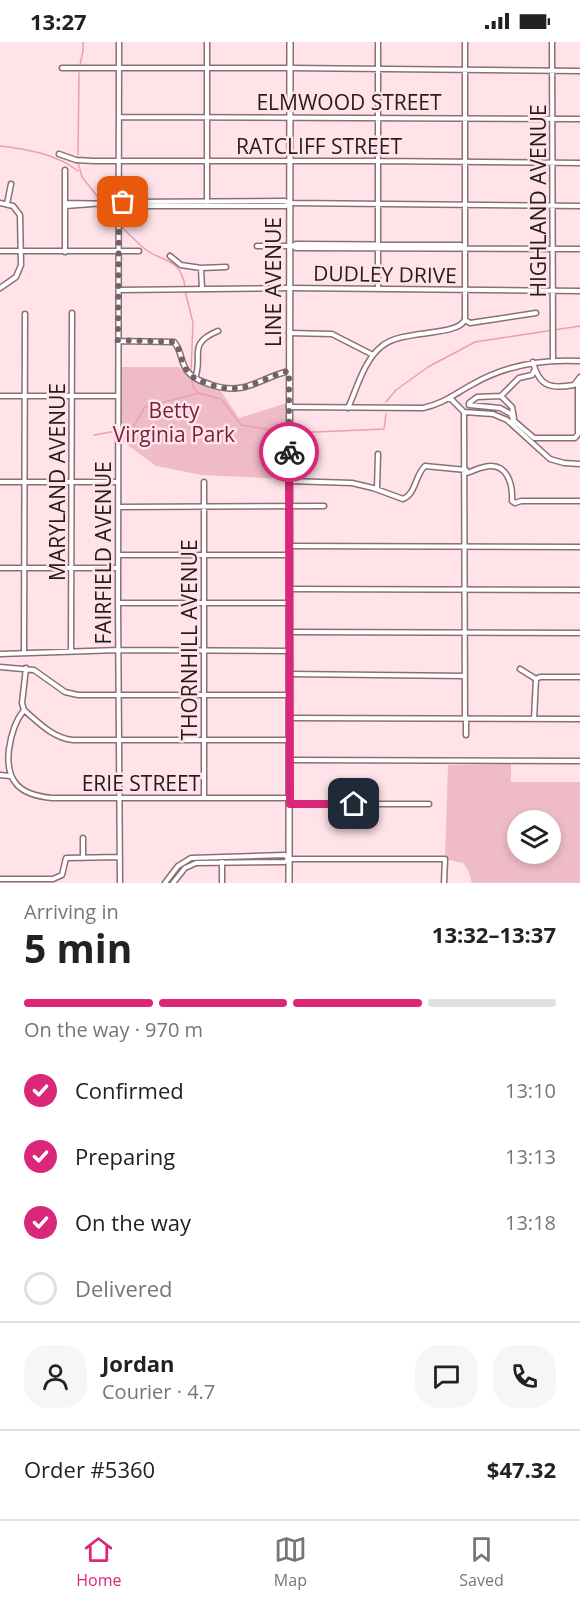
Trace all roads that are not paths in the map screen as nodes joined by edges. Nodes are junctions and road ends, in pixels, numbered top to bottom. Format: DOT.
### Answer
graph roads {
  1 [pos="119,42"];
  2 [pos="207,42"];
  3 [pos="290,42"];
  4 [pos="378,42"];
  5 [pos="465,42"];
  6 [pos="552,42"];
  7 [pos="62,68"];
  8 [pos="290,68"];
  9 [pos="119,69"];
  10 [pos="207,69"];
  11 [pos="378,69"];
  12 [pos="465,70"];
  13 [pos="552,71"];
  14 [pos="580,71"];
  15 [pos="119,117"];
  16 [pos="207,117"];
  17 [pos="291,117"];
  18 [pos="378,117"];
  19 [pos="464,117"];
  20 [pos="552,119"];
  21 [pos="580,119"];
  22 [pos="59,154"];
  23 [pos="290,160"];
  24 [pos="378,160"];
  25 [pos="207,161"];
  26 [pos="465,161"];
  27 [pos="119,162"];
  28 [pos="552,163"];
  29 [pos="580,163"];
  30 [pos="65,170"];
  31 [pos="11,184"];
  32 [pos="0,203"];
  33 [pos="289,203"];
  34 [pos="7,204"];
  35 [pos="65,204"];
  36 [pos="120,204"];
  37 [pos="207,204"];
  38 [pos="378,204"];
  39 [pos="465,205"];
  40 [pos="552,206"];
  41 [pos="580,206"];
  42 [pos="257,246"];
  43 [pos="291,246"];
  44 [pos="378,247"];
  45 [pos="465,248"];
  46 [pos="553,249"];
  47 [pos="580,249"];
  48 [pos="0,251"];
  49 [pos="118,251"];
  50 [pos="139,251"];
  51 [pos="21,252"];
  52 [pos="65,252"];
  53 [pos="170,256"];
  54 [pos="201,267"];
  55 [pos="226,267"];
  56 [pos="0,288"];
  57 [pos="290,288"];
  58 [pos="118,290"];
  59 [pos="202,290"];
  60 [pos="378,290"];
  61 [pos="466,290"];
  62 [pos="553,291"];
  63 [pos="580,291"];
  64 [pos="72,313"];
  65 [pos="25,314"];
  66 [pos="536,314"];
  67 [pos="465,320"];
  68 [pos="218,331"];
  69 [pos="289,333"];
  70 [pos="118,340"];
  71 [pos="373,355"];
  72 [pos="553,361"];
  73 [pos="580,361"];
  74 [pos="534,363"];
  75 [pos="535,369"];
  76 [pos="289,371"];
  77 [pos="532,375"];
  78 [pos="195,378"];
  79 [pos="579,379"];
  80 [pos="540,380"];
  81 [pos="0,396"];
  82 [pos="25,396"];
  83 [pos="72,396"];
  84 [pos="118,396"];
  85 [pos="501,396"];
  86 [pos="450,398"];
  87 [pos="289,407"];
  88 [pos="348,408"];
  89 [pos="464,412"];
  90 [pos="513,421"];
  91 [pos="378,454"];
  92 [pos="580,464"];
  93 [pos="465,471"];
  94 [pos="0,482"];
  95 [pos="25,482"];
  96 [pos="72,482"];
  97 [pos="118,482"];
  98 [pos="204,482"];
  99 [pos="290,482"];
  100 [pos="377,489"];
  101 [pos="580,501"];
  102 [pos="324,506"];
  103 [pos="118,507"];
  104 [pos="204,507"];
  105 [pos="290,507"];
  106 [pos="290,546"];
  107 [pos="466,547"];
  108 [pos="580,548"];
  109 [pos="118,555"];
  110 [pos="204,555"];
  111 [pos="290,555"];
  112 [pos="0,568"];
  113 [pos="24,568"];
  114 [pos="72,568"];
  115 [pos="118,568"];
  116 [pos="290,589"];
  117 [pos="465,590"];
  118 [pos="580,591"];
  119 [pos="118,603"];
  120 [pos="204,603"];
  121 [pos="290,603"];
  122 [pos="290,632"];
  123 [pos="465,632"];
  124 [pos="580,633"];
  125 [pos="24,650"];
  126 [pos="119,650"];
  127 [pos="204,650"];
  128 [pos="71,651"];
  129 [pos="289,651"];
  130 [pos="0,654"];
  131 [pos="0,667"];
  132 [pos="26,668"];
  133 [pos="520,669"];
  134 [pos="289,674"];
  135 [pos="465,676"];
  136 [pos="580,677"];
  137 [pos="536,679"];
  138 [pos="119,694"];
  139 [pos="204,695"];
  140 [pos="289,695"];
  141 [pos="24,710"];
  142 [pos="289,718"];
  143 [pos="466,719"];
  144 [pos="534,719"];
  145 [pos="580,719"];
  146 [pos="466,735"];
  147 [pos="119,740"];
  148 [pos="204,740"];
  149 [pos="289,740"];
  150 [pos="289,760"];
  151 [pos="580,761"];
  152 [pos="0,775"];
  153 [pos="10,776"];
  154 [pos="119,798"];
  155 [pos="204,798"];
  156 [pos="290,801"];
  157 [pos="429,804"];
  158 [pos="83,838"];
  159 [pos="120,857"];
  160 [pos="83,858"];
  161 [pos="289,859"];
  162 [pos="222,862"];
  163 [pos="0,879"];
  164 [pos="120,883"];
  165 [pos="165,883"];
  166 [pos="173,883"];
  167 [pos="222,883"];
  168 [pos="289,883"];
  169 [pos="444,883"];
  1 -- 9 [label="street, FAIRFIELD AVENUE"];
  2 -- 10 [label="street"];
  3 -- 8 [label="main road, LINE AVENUE"];
  4 -- 11 [label="street"];
  5 -- 12 [label="street"];
  6 -- 13 [label="street, HIGHLAND AVENUE"];
  7 -- 9 [label="street"];
  8 -- 10 [label="street"];
  8 -- 11 [label="street"];
  8 -- 17 [label="main road, LINE AVENUE"];
  9 -- 10 [label="street"];
  9 -- 15 [label="street, FAIRFIELD AVENUE"];
  10 -- 16 [label="street"];
  11 -- 12 [label="street"];
  11 -- 18 [label="street"];
  12 -- 13 [label="street"];
  12 -- 19 [label="street"];
  13 -- 14 [label="street"];
  13 -- 20 [label="street, HIGHLAND AVENUE"];
  15 -- 16 [label="street, ELMWOOD STREET"];
  15 -- 27 [label="street, FAIRFIELD AVENUE"];
  16 -- 17 [label="street, ELMWOOD STREET"];
  16 -- 25 [label="street"];
  17 -- 18 [label="street, ELMWOOD STREET"];
  17 -- 23 [label="main road, LINE AVENUE"];
  18 -- 19 [label="street, ELMWOOD STREET"];
  18 -- 24 [label="street"];
  19 -- 20 [label="street, ELMWOOD STREET"];
  19 -- 26 [label="street"];
  20 -- 21 [label="street, ELMWOOD STREET"];
  20 -- 28 [label="street, HIGHLAND AVENUE"];
  22 -- 27 [label="street, RATCLIFF STREET"];
  23 -- 24 [label="street, RATCLIFF STREET"];
  23 -- 25 [label="street, RATCLIFF STREET"];
  23 -- 33 [label="main road, LINE AVENUE"];
  24 -- 26 [label="street, RATCLIFF STREET"];
  24 -- 38 [label="street"];
  25 -- 27 [label="street, RATCLIFF STREET"];
  25 -- 37 [label="street"];
  26 -- 28 [label="street, RATCLIFF STREET"];
  26 -- 39 [label="street"];
  27 -- 36 [label="street, FAIRFIELD AVENUE"];
  28 -- 29 [label="street, RATCLIFF STREET"];
  28 -- 40 [label="street, HIGHLAND AVENUE"];
  30 -- 35 [label="street"];
  31 -- 34 [label="street"];
  32 -- 34 [label="street"];
  33 -- 37 [label="street"];
  33 -- 38 [label="street"];
  33 -- 43 [label="main road, LINE AVENUE"];
  34 -- 51 [label="street"];
  35 -- 36 [label="street"];
  35 -- 52 [label="street"];
  36 -- 37 [label="street"];
  36 -- 49 [label="street, FAIRFIELD AVENUE"];
  38 -- 39 [label="street"];
  38 -- 44 [label="street"];
  39 -- 40 [label="street"];
  39 -- 45 [label="street"];
  40 -- 41 [label="street"];
  40 -- 46 [label="street, HIGHLAND AVENUE"];
  42 -- 43 [label="street"];
  43 -- 44 [label="street"];
  43 -- 57 [label="main road, LINE AVENUE"];
  44 -- 45 [label="street"];
  44 -- 60 [label="street"];
  45 -- 46 [label="street"];
  45 -- 61 [label="street"];
  46 -- 47 [label="street"];
  46 -- 62 [label="street, HIGHLAND AVENUE"];
  48 -- 51 [label="street"];
  49 -- 50 [label="street"];
  49 -- 52 [label="street"];
  49 -- 58 [label="street, FAIRFIELD AVENUE"];
  51 -- 52 [label="street"];
  51 -- 56 [label="street"];
  53 -- 54 [label="street"];
  54 -- 55 [label="street"];
  54 -- 59 [label="street"];
  57 -- 59 [label="street, DUDLEY DRIVE"];
  57 -- 60 [label="street, DUDLEY DRIVE"];
  57 -- 69 [label="main road, LINE AVENUE"];
  58 -- 59 [label="street, DUDLEY DRIVE"];
  58 -- 70 [label="street, FAIRFIELD AVENUE"];
  60 -- 61 [label="street, DUDLEY DRIVE"];
  61 -- 62 [label="street, DUDLEY DRIVE"];
  61 -- 67 [label="street"];
  62 -- 63 [label="street, DUDLEY DRIVE"];
  62 -- 72 [label="street, HIGHLAND AVENUE"];
  64 -- 83 [label="street, MARYLAND AVENUE"];
  65 -- 82 [label="street"];
  66 -- 67 [label="street"];
  67 -- 71 [label="street"];
  68 -- 78 [label="street"];
  69 -- 71 [label="street"];
  69 -- 76 [label="main road, LINE AVENUE"];
  70 -- 78 [label="street"];
  70 -- 84 [label="street, FAIRFIELD AVENUE"];
  71 -- 88 [label="street"];
  72 -- 73 [label="street"];
  72 -- 74 [label="street"];
  74 -- 75 [label="street"];
  74 -- 86 [label="street"];
  75 -- 77 [label="street"];
  75 -- 80 [label="street"];
  76 -- 78 [label="street"];
  76 -- 87 [label="main road, LINE AVENUE"];
  77 -- 80 [label="street"];
  77 -- 85 [label="street"];
  79 -- 80 [label="street"];
  79 -- 90 [label="street"];
  81 -- 82 [label="street"];
  82 -- 83 [label="street"];
  82 -- 95 [label="street"];
  83 -- 84 [label="street"];
  83 -- 96 [label="street, MARYLAND AVENUE"];
  84 -- 97 [label="street, FAIRFIELD AVENUE"];
  85 -- 90 [label="street"];
  85 -- 90 [label="street"];
  86 -- 88 [label="street"];
  86 -- 89 [label="street"];
  87 -- 88 [label="street"];
  87 -- 99 [label="main road, LINE AVENUE"];
  89 -- 90 [label="street"];
  89 -- 93 [label="street"];
  90 -- 92 [label="street"];
  91 -- 100 [label="street"];
  93 -- 100 [label="street"];
  93 -- 101 [label="street"];
  93 -- 107 [label="street"];
  94 -- 95 [label="street"];
  95 -- 96 [label="street"];
  95 -- 113 [label="street"];
  96 -- 97 [label="street"];
  96 -- 114 [label="street, MARYLAND AVENUE"];
  97 -- 103 [label="street, FAIRFIELD AVENUE"];
  98 -- 104 [label="street, THORNHILL AVENUE"];
  99 -- 100 [label="street"];
  99 -- 105 [label="main road, LINE AVENUE"];
  102 -- 105 [label="street"];
  103 -- 104 [label="street"];
  103 -- 109 [label="street, FAIRFIELD AVENUE"];
  104 -- 105 [label="street"];
  104 -- 110 [label="street, THORNHILL AVENUE"];
  105 -- 106 [label="main road, LINE AVENUE"];
  106 -- 107 [label="street"];
  106 -- 111 [label="main road, LINE AVENUE"];
  107 -- 108 [label="street"];
  107 -- 117 [label="street"];
  109 -- 110 [label="street"];
  109 -- 115 [label="street, FAIRFIELD AVENUE"];
  110 -- 111 [label="street"];
  110 -- 120 [label="street, THORNHILL AVENUE"];
  111 -- 116 [label="main road, LINE AVENUE"];
  112 -- 113 [label="street"];
  113 -- 114 [label="street"];
  113 -- 125 [label="street"];
  114 -- 115 [label="street"];
  114 -- 128 [label="street, MARYLAND AVENUE"];
  115 -- 119 [label="street, FAIRFIELD AVENUE"];
  116 -- 117 [label="street"];
  116 -- 121 [label="main road, LINE AVENUE"];
  117 -- 118 [label="street"];
  117 -- 123 [label="street"];
  119 -- 120 [label="street"];
  119 -- 126 [label="street, FAIRFIELD AVENUE"];
  120 -- 121 [label="street"];
  120 -- 127 [label="street, THORNHILL AVENUE"];
  121 -- 122 [label="main road, LINE AVENUE"];
  122 -- 123 [label="street"];
  122 -- 129 [label="main road, LINE AVENUE"];
  123 -- 124 [label="street"];
  123 -- 135 [label="street"];
  126 -- 127 [label="street"];
  126 -- 128 [label="street"];
  126 -- 138 [label="street, FAIRFIELD AVENUE"];
  127 -- 129 [label="street"];
  127 -- 139 [label="street, THORNHILL AVENUE"];
  128 -- 130 [label="street"];
  129 -- 134 [label="main road, LINE AVENUE"];
  131 -- 132 [label="street"];
  132 -- 138 [label="street"];
  132 -- 141 [label="street"];
  133 -- 137 [label="street"];
  134 -- 135 [label="street"];
  134 -- 140 [label="main road, LINE AVENUE"];
  135 -- 143 [label="street"];
  136 -- 137 [label="street"];
  137 -- 144 [label="street"];
  138 -- 139 [label="street"];
  138 -- 147 [label="street, FAIRFIELD AVENUE"];
  139 -- 140 [label="street"];
  139 -- 148 [label="street, THORNHILL AVENUE"];
  140 -- 142 [label="main road, LINE AVENUE"];
  141 -- 147 [label="street"];
  141 -- 153 [label="street"];
  142 -- 143 [label="street"];
  142 -- 149 [label="main road, LINE AVENUE"];
  143 -- 144 [label="street"];
  143 -- 146 [label="street"];
  144 -- 145 [label="street"];
  147 -- 148 [label="street"];
  147 -- 154 [label="street, FAIRFIELD AVENUE"];
  148 -- 149 [label="street"];
  148 -- 155 [label="street, THORNHILL AVENUE"];
  149 -- 150 [label="main road, LINE AVENUE"];
  150 -- 151 [label="street"];
  150 -- 156 [label="main road, LINE AVENUE"];
  152 -- 153 [label="street"];
  153 -- 154 [label="street, ERIE STREET"];
  154 -- 155 [label="street, ERIE STREET"];
  154 -- 159 [label="street, FAIRFIELD AVENUE"];
  155 -- 156 [label="street, ERIE STREET"];
  156 -- 157 [label="street, ERIE STREET"];
  156 -- 161 [label="main road, LINE AVENUE"];
  158 -- 160 [label="street"];
  159 -- 160 [label="street"];
  159 -- 164 [label="street, FAIRFIELD AVENUE"];
  160 -- 163 [label="street"];
  161 -- 162 [label="street"];
  161 -- 165 [label="street"];
  161 -- 168 [label="main road, LINE AVENUE"];
  161 -- 169 [label="street"];
  162 -- 166 [label="street"];
  162 -- 167 [label="street"];
}
